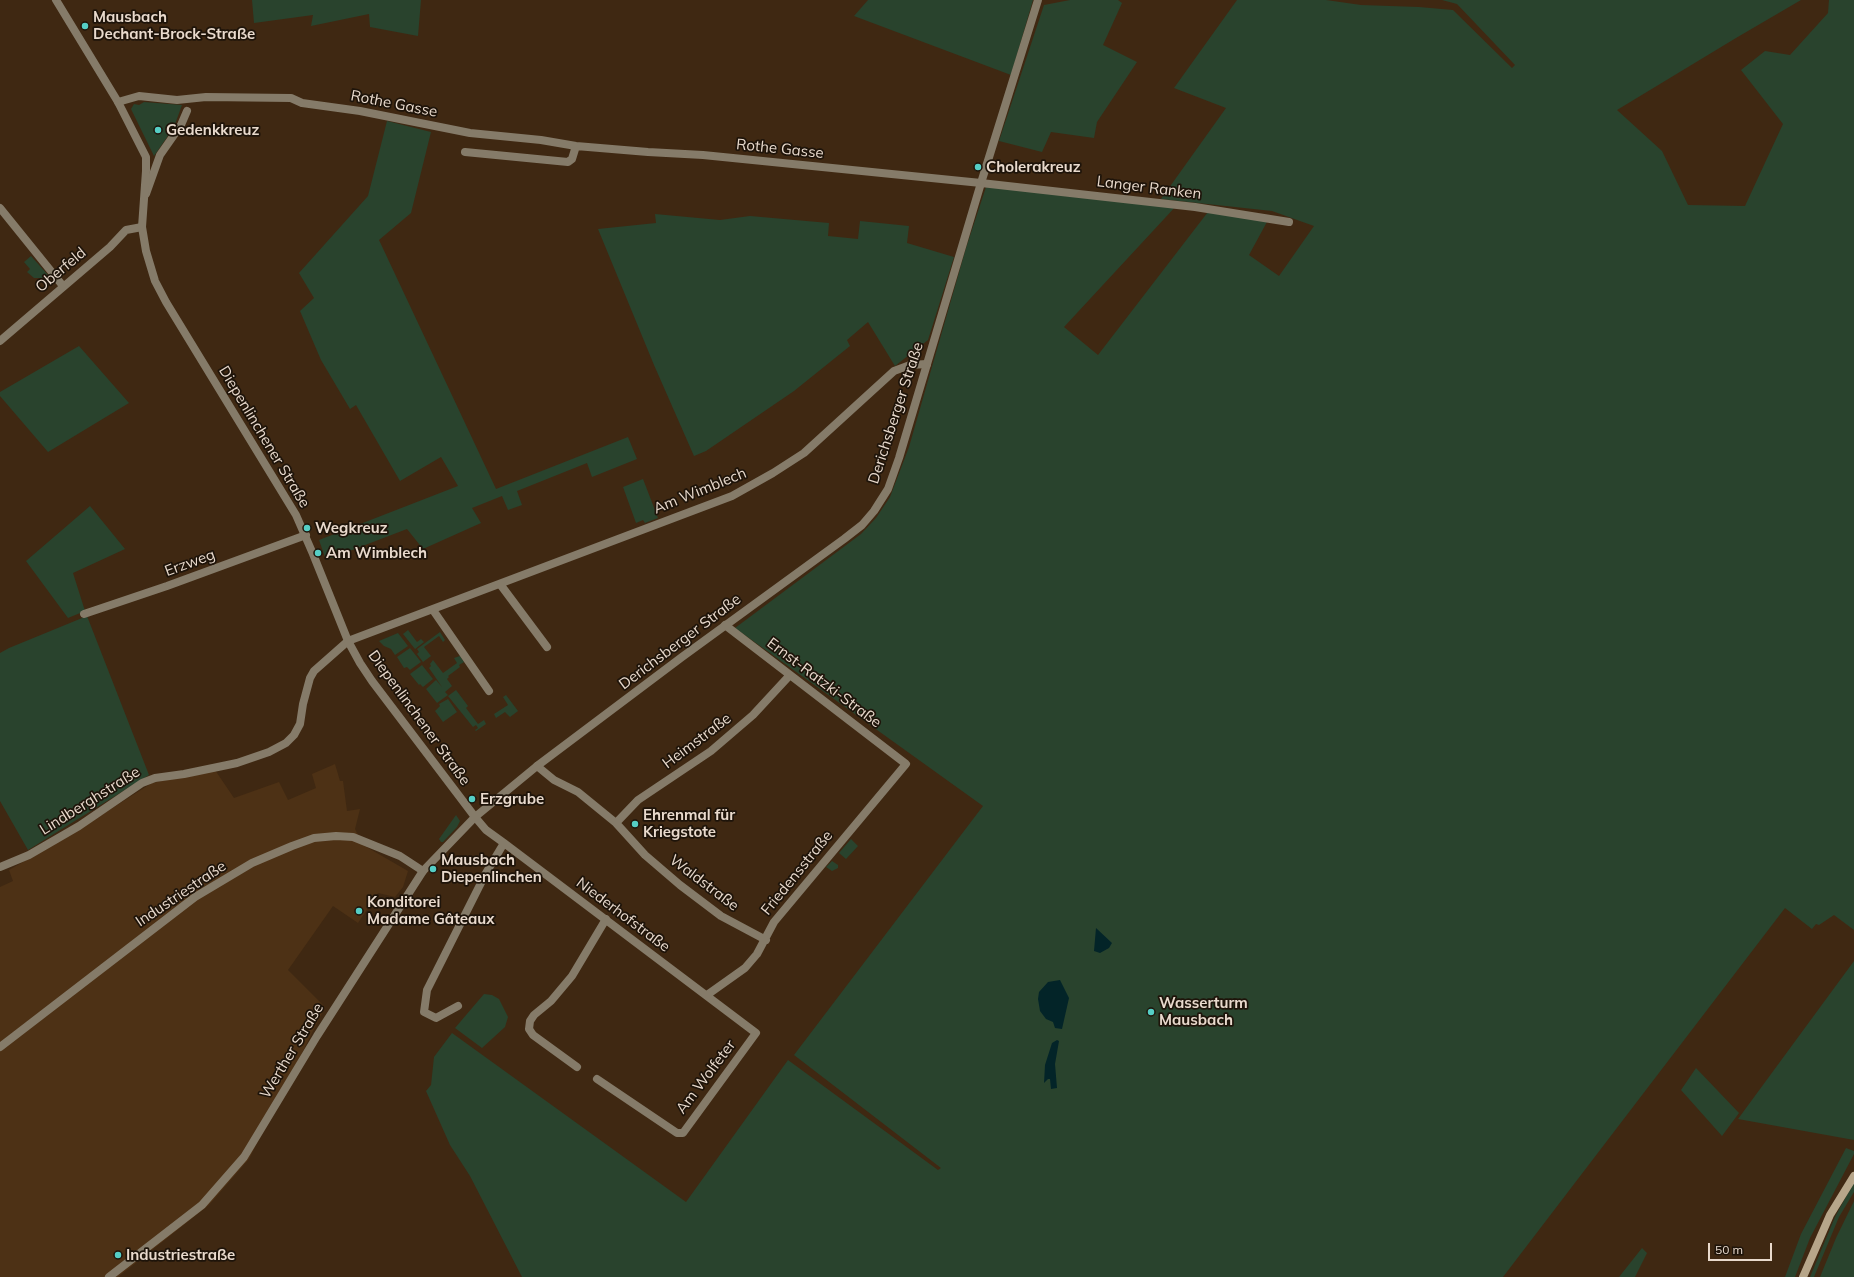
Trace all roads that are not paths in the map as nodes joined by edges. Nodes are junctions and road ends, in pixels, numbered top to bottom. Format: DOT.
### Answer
graph roads {
  1 [pos="56,0"];
  2 [pos="1038,0"];
  3 [pos="118,102"];
  4 [pos="187,111"];
  5 [pos="576,146"];
  6 [pos="465,152"];
  7 [pos="981,183"];
  8 [pos="144,200"];
  9 [pos="0,208"];
  10 [pos="1289,222"];
  11 [pos="142,227"];
  12 [pos="63,286"];
  13 [pos="0,341"];
  14 [pos="927,364"];
  15 [pos="306,535"];
  16 [pos="500,584"];
  17 [pos="433,610"];
  18 [pos="84,614"];
  19 [pos="725,625"];
  20 [pos="348,641"];
  21 [pos="547,647"];
  22 [pos="790,675"];
  23 [pos="488,691"];
  24 [pos="906,764"];
  25 [pos="537,766"];
  26 [pos="475,817"];
  27 [pos="616,823"];
  28 [pos="504,843"];
  29 [pos="0,867"];
  30 [pos="423,871"];
  31 [pos="606,919"];
  32 [pos="766,940"];
  33 [pos="707,995"];
  34 [pos="458,1006"];
  35 [pos="756,1033"];
  36 [pos="0,1047"];
  37 [pos="577,1067"];
  38 [pos="597,1079"];
  39 [pos="1854,1176"];
  40 [pos="109,1277"];
  41 [pos="1803,1277"];
  1 -- 3 [label="street"];
  2 -- 7 [label="street, Derichsberger Straße"];
  3 -- 5 [label="street, Rothe Gasse"];
  3 -- 8 [label="street"];
  4 -- 8 [label="street"];
  5 -- 6 [label="street"];
  5 -- 7 [label="street, Rothe Gasse"];
  7 -- 10 [label="street, Langer Ranken"];
  7 -- 14 [label="street, Derichsberger Straße"];
  8 -- 11 [label="street, Diepenlinchener Straße"];
  9 -- 12 [label="street"];
  11 -- 12 [label="street, Oberfeld"];
  11 -- 15 [label="street, Diepenlinchener Straße"];
  12 -- 13 [label="street, Oberfeld"];
  14 -- 16 [label="street, Am Wimblech"];
  14 -- 19 [label="street, Derichsberger Straße"];
  15 -- 18 [label="street, Erzweg"];
  15 -- 20 [label="street, Diepenlinchener Straße"];
  16 -- 17 [label="street, Am Wimblech"];
  16 -- 21 [label="street"];
  17 -- 20 [label="street, Am Wimblech"];
  17 -- 23 [label="street"];
  19 -- 22 [label="street, Ernst-Ratzki-Straße"];
  19 -- 25 [label="street, Derichsberger Straße"];
  20 -- 26 [label="street, Diepenlinchener Straße"];
  20 -- 29 [label="street, Lindberghstraße"];
  22 -- 24 [label="street, Ernst-Ratzki-Straße"];
  22 -- 27 [label="street, Heimstraße"];
  24 -- 32 [label="street, Friedensstraße"];
  25 -- 26 [label="street, Derichsberger Straße"];
  25 -- 27 [label="street, Waldstraße"];
  26 -- 28 [label="street, Niederhofstraße"];
  26 -- 30 [label="street, Werther Straße"];
  27 -- 32 [label="street, Waldstraße"];
  28 -- 31 [label="street, Niederhofstraße"];
  28 -- 34 [label="street"];
  30 -- 36 [label="street, Industriestraße"];
  30 -- 40 [label="street, Werther Straße"];
  31 -- 33 [label="street, Niederhofstraße"];
  31 -- 37 [label="street"];
  32 -- 33 [label="street, Friedensstraße"];
  33 -- 35 [label="street, Niederhofstraße"];
  35 -- 38 [label="street, Am Wolfeter"];
  39 -- 41 [label="main road"];
}
